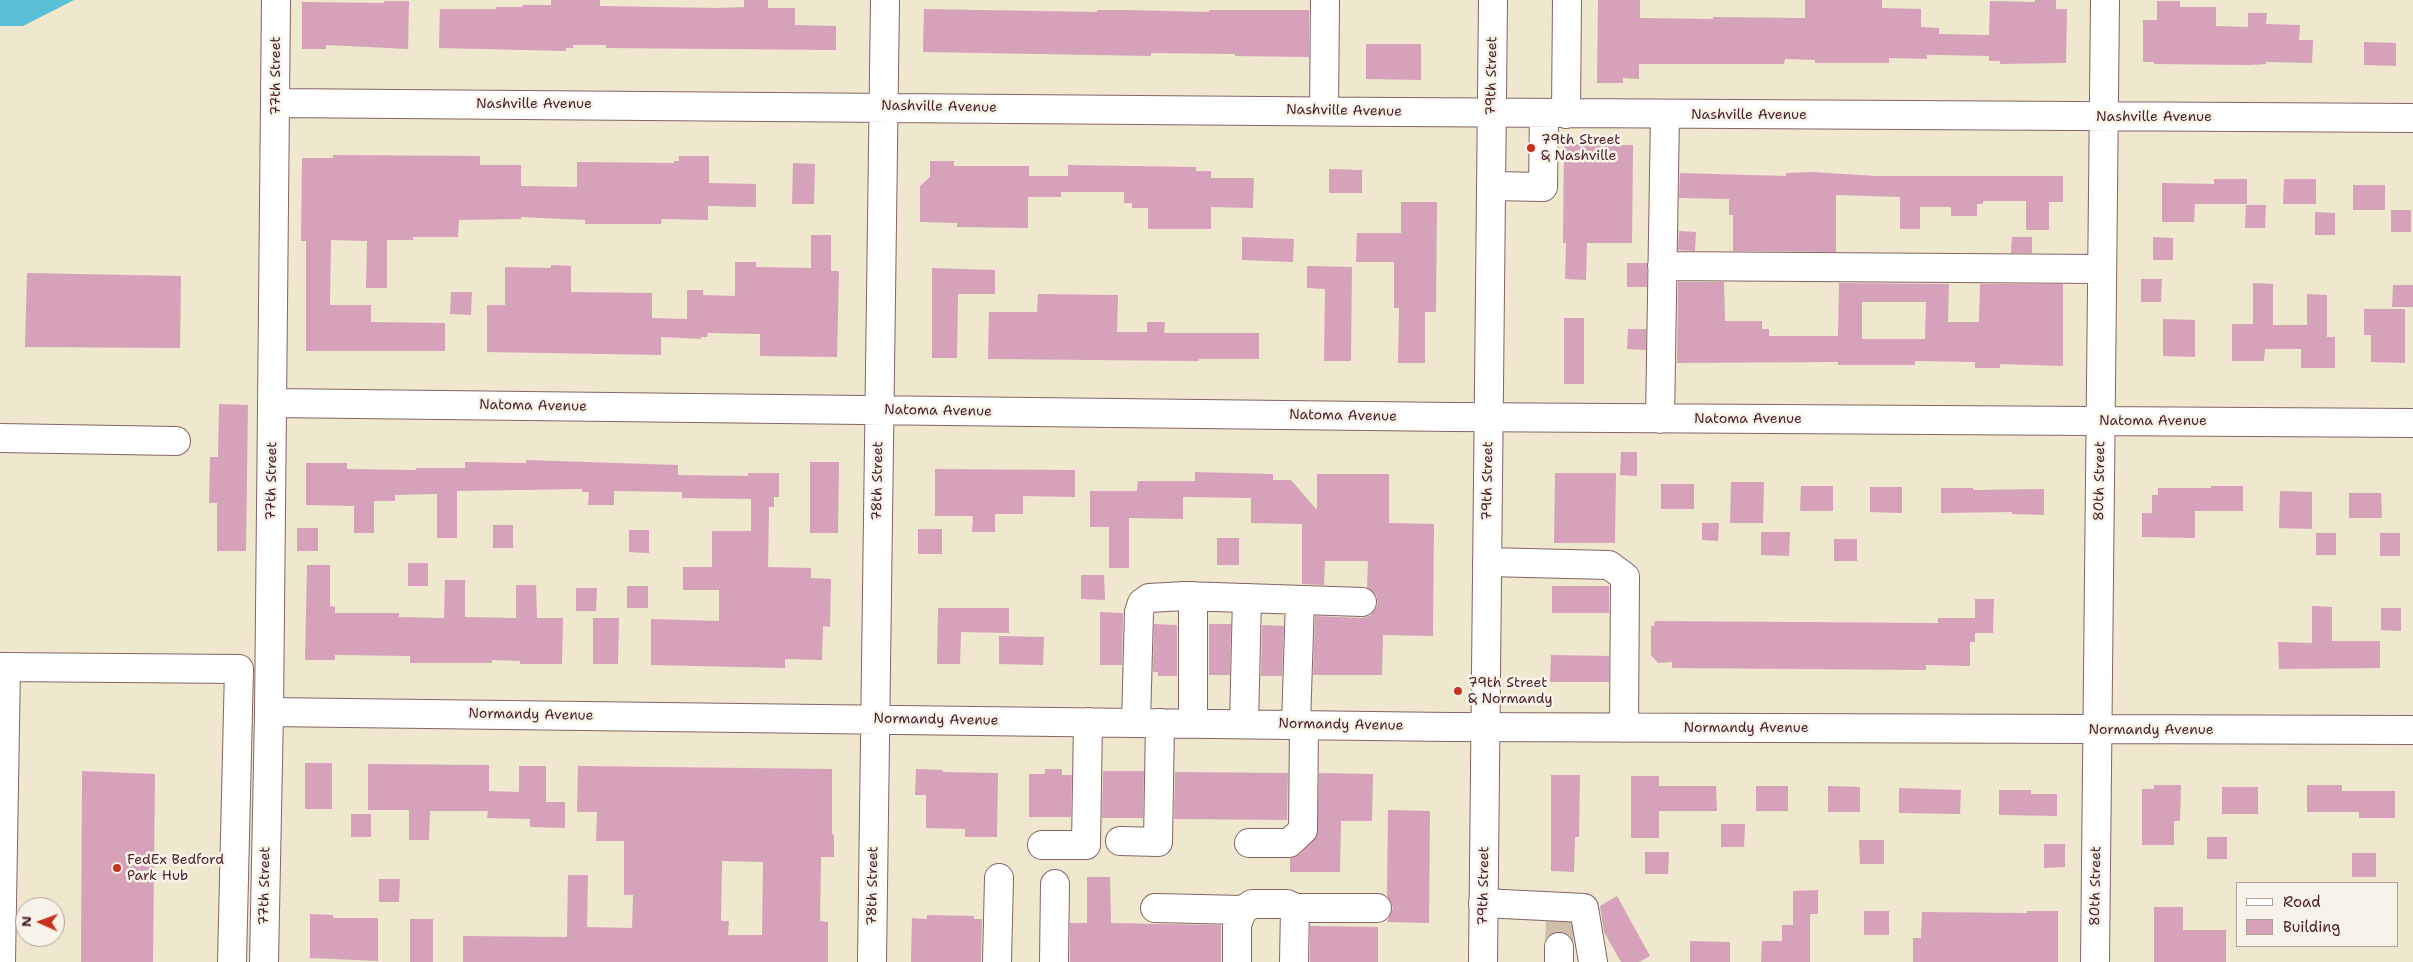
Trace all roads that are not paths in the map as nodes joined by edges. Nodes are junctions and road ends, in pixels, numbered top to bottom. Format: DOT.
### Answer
graph roads {
  1 [pos="276,0"];
  2 [pos="885,0"];
  3 [pos="1325,0"];
  4 [pos="1493,0"];
  5 [pos="1567,0"];
  6 [pos="2105,0"];
  7 [pos="275,103"];
  8 [pos="883,106"];
  9 [pos="1324,111"];
  10 [pos="1492,114"];
  11 [pos="1555,114"];
  12 [pos="1664,114"];
  13 [pos="2104,116"];
  14 [pos="2413,118"];
  15 [pos="1491,186"];
  16 [pos="1662,266"];
  17 [pos="2102,269"];
  18 [pos="273,402"];
  19 [pos="879,410"];
  20 [pos="1489,418"];
  21 [pos="1660,419"];
  22 [pos="2100,421"];
  23 [pos="2413,423"];
  24 [pos="0,438"];
  25 [pos="176,441"];
  26 [pos="1487,562"];
  27 [pos="1194,596"];
  28 [pos="1247,598"];
  29 [pos="1300,600"];
  30 [pos="1362,602"];
  31 [pos="3,667"];
  32 [pos="269,712"];
  33 [pos="875,719"];
  34 [pos="1088,722"];
  35 [pos="1148,723"];
  36 [pos="1193,724"];
  37 [pos="1244,724"];
  38 [pos="1300,725"];
  39 [pos="1485,727"];
  40 [pos="1624,728"];
  41 [pos="2097,730"];
  42 [pos="2413,730"];
  43 [pos="1120,841"];
  44 [pos="1250,843"];
  45 [pos="1042,845"];
  46 [pos="999,878"];
  47 [pos="1055,884"];
  48 [pos="1483,903"];
  49 [pos="1155,908"];
  50 [pos="1295,908"];
  51 [pos="1377,908"];
  52 [pos="1243,910"];
  53 [pos="1,962"];
  54 [pos="232,962"];
  55 [pos="264,962"];
  56 [pos="872,962"];
  57 [pos="997,962"];
  58 [pos="1054,962"];
  59 [pos="1237,962"];
  60 [pos="1294,962"];
  61 [pos="1483,962"];
  62 [pos="1593,962"];
  63 [pos="2095,962"];
  1 -- 7 [label="street, 77th Street"];
  2 -- 8 [label="street, 78th Street"];
  3 -- 9 [label="street"];
  4 -- 10 [label="street, 79th Street"];
  5 -- 11 [label="street"];
  6 -- 13 [label="street, 80th Street"];
  7 -- 8 [label="street, Nashville Avenue"];
  7 -- 18 [label="street, 77th Street"];
  8 -- 9 [label="street, Nashville Avenue"];
  8 -- 19 [label="street, 78th Street"];
  9 -- 10 [label="street, Nashville Avenue"];
  10 -- 11 [label="street, Nashville Avenue"];
  10 -- 15 [label="street, 79th Street"];
  11 -- 12 [label="street, Nashville Avenue"];
  11 -- 15 [label="street"];
  12 -- 13 [label="street, Nashville Avenue"];
  12 -- 16 [label="street"];
  13 -- 14 [label="street, Nashville Avenue"];
  13 -- 17 [label="street, 80th Street"];
  15 -- 20 [label="street, 79th Street"];
  16 -- 17 [label="street"];
  16 -- 21 [label="street"];
  17 -- 22 [label="street, 80th Street"];
  18 -- 19 [label="street, Natoma Avenue"];
  18 -- 32 [label="street, 77th Street"];
  19 -- 20 [label="street, Natoma Avenue"];
  19 -- 33 [label="street, 78th Street"];
  20 -- 21 [label="street, Natoma Avenue"];
  20 -- 26 [label="street, 79th Street"];
  21 -- 22 [label="street, Natoma Avenue"];
  22 -- 23 [label="street, Natoma Avenue"];
  22 -- 41 [label="street, 80th Street"];
  24 -- 25 [label="street"];
  26 -- 39 [label="street, 79th Street"];
  26 -- 40 [label="street"];
  27 -- 28 [label="street"];
  27 -- 35 [label="street"];
  27 -- 36 [label="street"];
  28 -- 29 [label="street"];
  28 -- 37 [label="street"];
  29 -- 30 [label="street"];
  29 -- 38 [label="street"];
  31 -- 53 [label="street"];
  31 -- 54 [label="street"];
  32 -- 33 [label="street, Normandy Avenue"];
  32 -- 55 [label="street, 77th Street"];
  33 -- 34 [label="street, Normandy Avenue"];
  33 -- 56 [label="street, 78th Street"];
  34 -- 35 [label="street, Normandy Avenue"];
  34 -- 45 [label="street"];
  35 -- 36 [label="street, Normandy Avenue"];
  35 -- 43 [label="street"];
  36 -- 37 [label="street, Normandy Avenue"];
  37 -- 38 [label="street, Normandy Avenue"];
  38 -- 39 [label="street, Normandy Avenue"];
  38 -- 44 [label="street"];
  39 -- 40 [label="street, Normandy Avenue"];
  39 -- 48 [label="street, 79th Street"];
  40 -- 41 [label="street, Normandy Avenue"];
  41 -- 42 [label="street, Normandy Avenue"];
  41 -- 63 [label="street, 80th Street"];
  46 -- 57 [label="street"];
  47 -- 58 [label="street"];
  48 -- 61 [label="street, 79th Street"];
  48 -- 62 [label="street"];
  49 -- 52 [label="street"];
  50 -- 51 [label="street"];
  50 -- 52 [label="street"];
  50 -- 60 [label="street"];
  52 -- 59 [label="street"];
}
